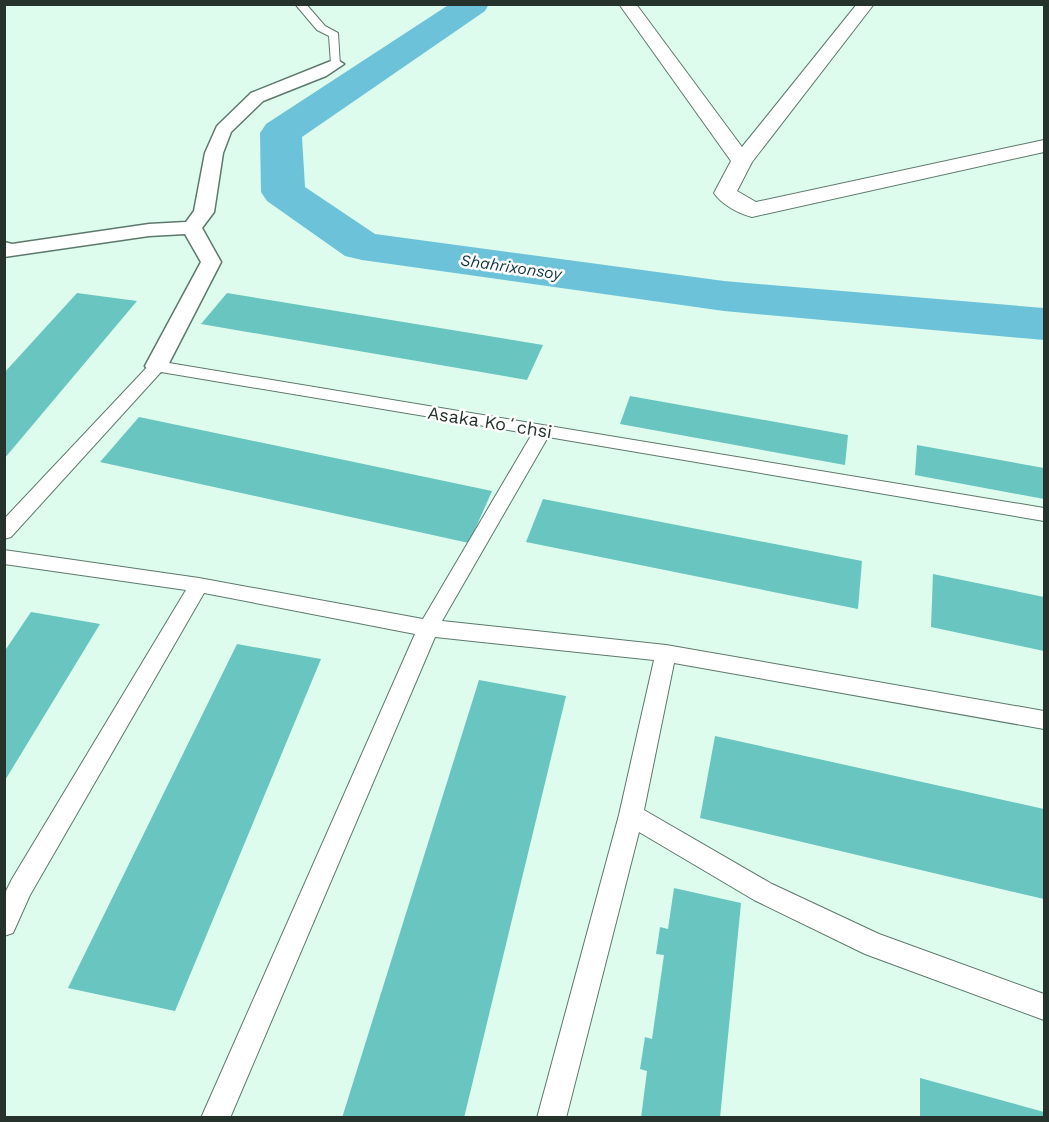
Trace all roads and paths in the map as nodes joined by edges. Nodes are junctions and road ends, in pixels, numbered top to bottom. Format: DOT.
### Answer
graph roads {
  1 [pos="300,4"];
  2 [pos="627,4"];
  3 [pos="866,4"];
  4 [pos="336,64"];
  5 [pos="1044,146"];
  6 [pos="742,161"];
  7 [pos="192,228"];
  8 [pos="4,248"];
  9 [pos="157,366"];
  10 [pos="543,431"];
  11 [pos="1044,514"];
  12 [pos="4,532"];
  13 [pos="4,557"];
  14 [pos="199,585"];
  15 [pos="428,628"];
  16 [pos="666,653"];
  17 [pos="1044,720"];
  18 [pos="631,815"];
  19 [pos="4,924"];
  20 [pos="1044,1007"];
  21 [pos="215,1118"];
  22 [pos="551,1118"];
  1 -- 4 [label="lane"];
  2 -- 6 [label="street"];
  3 -- 6 [label="street"];
  4 -- 7 [label="street"];
  5 -- 6 [label="street"];
  7 -- 8 [label="street"];
  7 -- 9 [label="street"];
  9 -- 10 [label="lane, Asaka Koʻchsi"];
  9 -- 12 [label="lane"];
  10 -- 11 [label="lane, Asaka Koʻchsi"];
  10 -- 15 [label="lane"];
  13 -- 14 [label="lane"];
  14 -- 15 [label="lane"];
  14 -- 19 [label="lane"];
  15 -- 16 [label="lane"];
  15 -- 21 [label="lane"];
  16 -- 17 [label="lane"];
  16 -- 18 [label="lane"];
  18 -- 20 [label="lane"];
  18 -- 22 [label="lane"];
}
